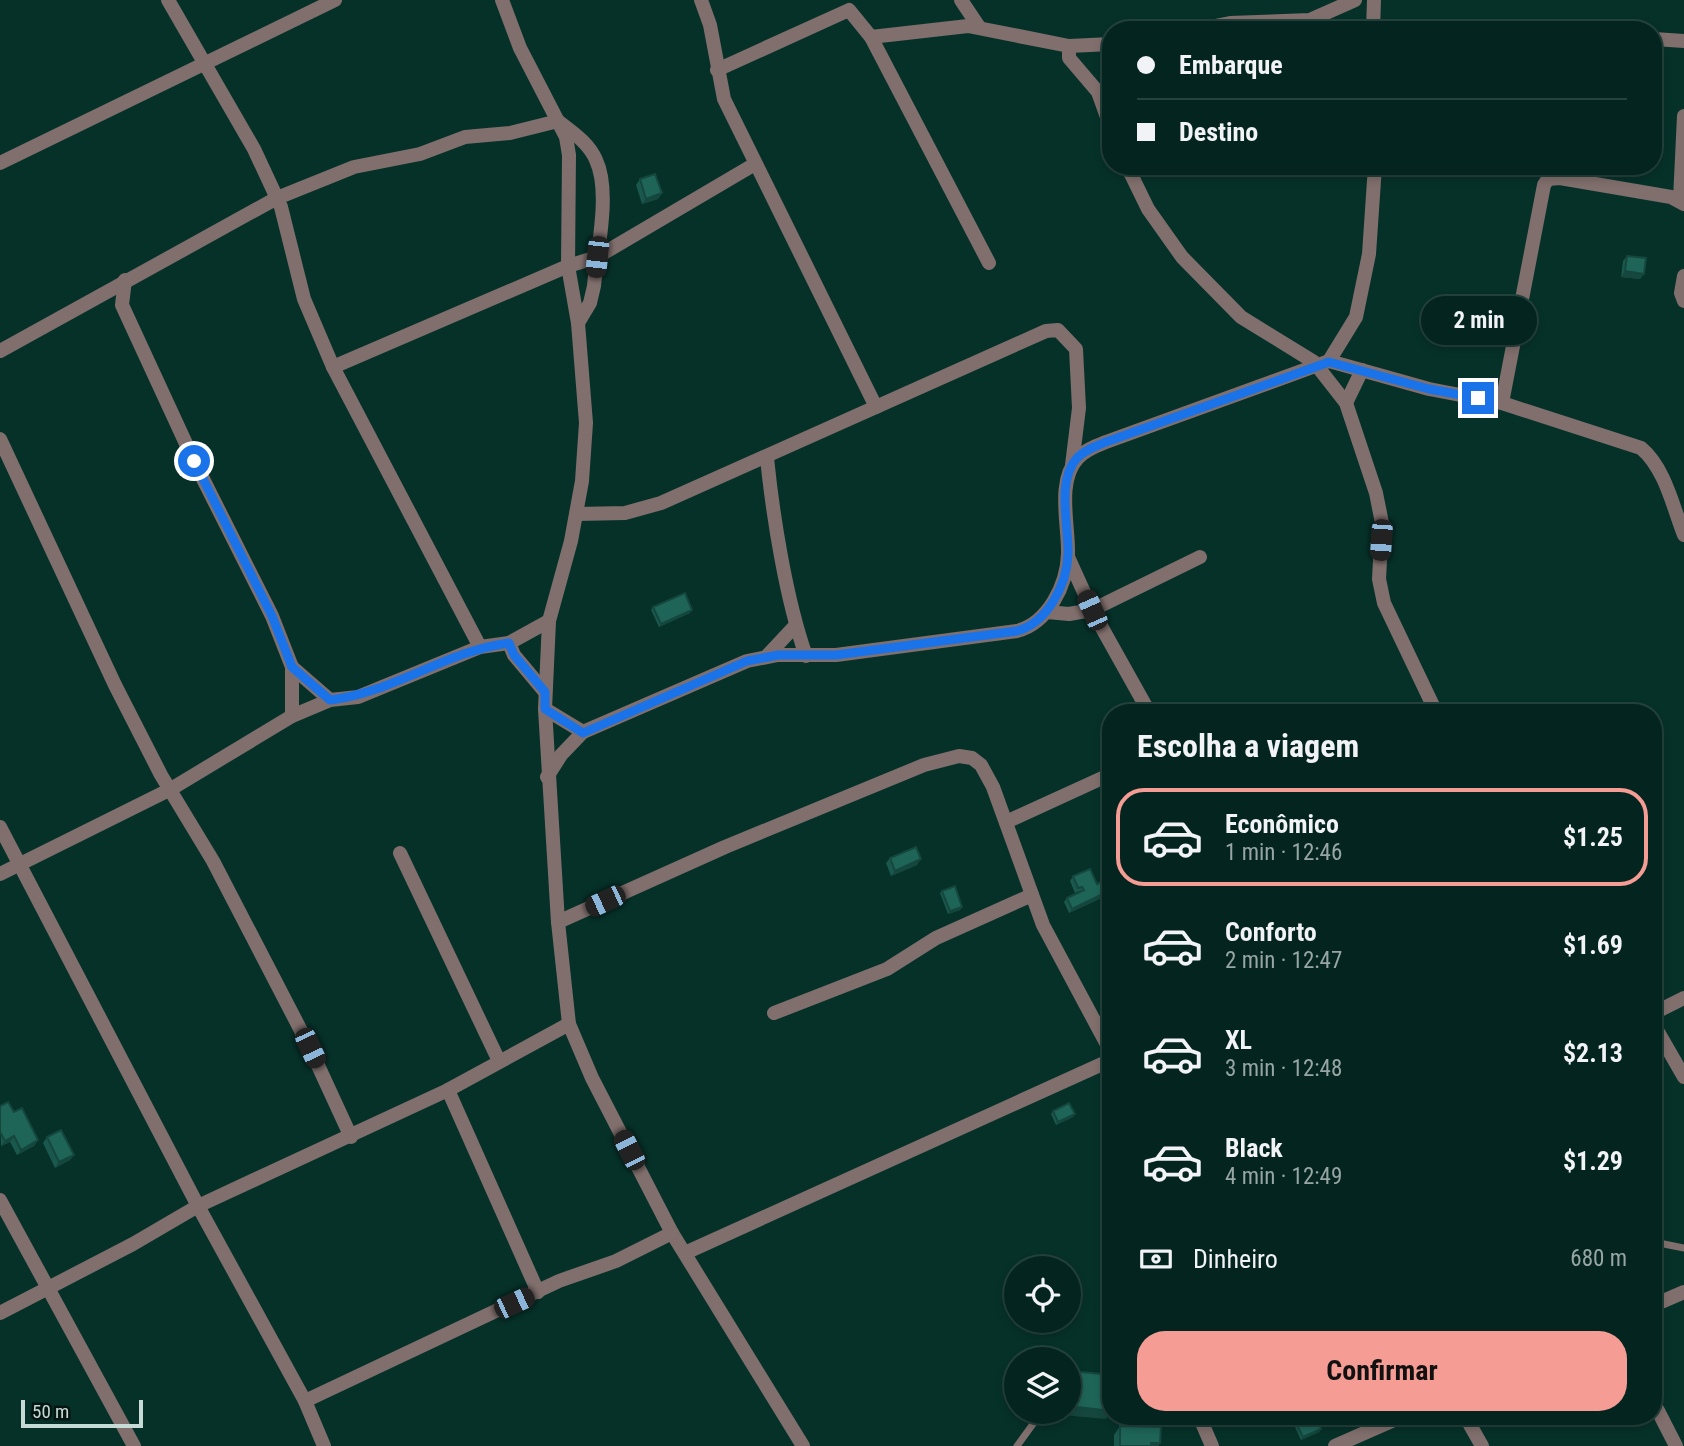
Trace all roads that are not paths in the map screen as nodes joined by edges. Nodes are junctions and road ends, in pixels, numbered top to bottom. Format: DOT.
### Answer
graph roads {
  1 [pos="168,0"];
  2 [pos="335,0"];
  3 [pos="502,0"];
  4 [pos="701,0"];
  5 [pos="961,0"];
  6 [pos="1355,0"];
  7 [pos="1374,0"];
  8 [pos="1283,21"];
  9 [pos="1376,21"];
  10 [pos="979,27"];
  11 [pos="871,37"];
  12 [pos="1662,40"];
  13 [pos="1684,41"];
  14 [pos="1102,44"];
  15 [pos="1069,46"];
  16 [pos="203,63"];
  17 [pos="717,70"];
  18 [pos="1102,103"];
  19 [pos="1684,116"];
  20 [pos="558,121"];
  21 [pos="0,163"];
  22 [pos="755,164"];
  23 [pos="1131,175"];
  24 [pos="1375,175"];
  25 [pos="277,198"];
  26 [pos="1682,202"];
  27 [pos="597,257"];
  28 [pos="989,263"];
  29 [pos="568,266"];
  30 [pos="1684,276"];
  31 [pos="125,280"];
  32 [pos="98,298"];
  33 [pos="1684,300"];
  34 [pos="122,305"];
  35 [pos="578,323"];
  36 [pos="0,351"];
  37 [pos="1324,364"];
  38 [pos="333,367"];
  39 [pos="1362,370"];
  40 [pos="1346,403"];
  41 [pos="1502,403"];
  42 [pos="876,407"];
  43 [pos="0,439"];
  44 [pos="767,458"];
  45 [pos="1072,466"];
  46 [pos="576,514"];
  47 [pos="1684,535"];
  48 [pos="1068,557"];
  49 [pos="1200,557"];
  50 [pos="1092,610"];
  51 [pos="1047,612"];
  52 [pos="549,621"];
  53 [pos="795,626"];
  54 [pos="509,643"];
  55 [pos="480,647"];
  56 [pos="806,656"];
  57 [pos="765,657"];
  58 [pos="292,667"];
  59 [pos="545,692"];
  60 [pos="330,700"];
  61 [pos="1145,704"];
  62 [pos="1432,704"];
  63 [pos="545,709"];
  64 [pos="292,716"];
  65 [pos="583,733"];
  66 [pos="547,777"];
  67 [pos="1102,778"];
  68 [pos="171,789"];
  69 [pos="1006,822"];
  70 [pos="0,827"];
  71 [pos="400,853"];
  72 [pos="20,864"];
  73 [pos="0,874"];
  74 [pos="1032,895"];
  75 [pos="558,922"];
  76 [pos="1684,998"];
  77 [pos="1662,1009"];
  78 [pos="774,1013"];
  79 [pos="569,1024"];
  80 [pos="1102,1035"];
  81 [pos="1662,1039"];
  82 [pos="499,1061"];
  83 [pos="1102,1064"];
  84 [pos="1684,1077"];
  85 [pos="448,1090"];
  86 [pos="351,1138"];
  87 [pos="0,1200"];
  88 [pos="198,1206"];
  89 [pos="672,1233"];
  90 [pos="1662,1244"];
  91 [pos="1684,1248"];
  92 [pos="685,1253"];
  93 [pos="48,1287"];
  94 [pos="538,1292"];
  95 [pos="1684,1292"];
  96 [pos="1662,1302"];
  97 [pos="0,1313"];
  98 [pos="305,1401"];
  99 [pos="1662,1418"];
  100 [pos="1033,1424"];
  101 [pos="1203,1425"];
  102 [pos="1383,1425"];
  103 [pos="1470,1425"];
  104 [pos="134,1446"];
  105 [pos="324,1446"];
  106 [pos="803,1446"];
  107 [pos="1017,1446"];
  108 [pos="1212,1446"];
  109 [pos="1335,1446"];
  110 [pos="1482,1446"];
  111 [pos="1676,1446"];
  1 -- 16 [label="street"];
  2 -- 16 [label="street"];
  3 -- 20 [label="street"];
  4 -- 17 [label="street"];
  5 -- 10 [label="street"];
  6 -- 8 [label="street"];
  7 -- 9 [label="street"];
  10 -- 11 [label="street"];
  10 -- 15 [label="street"];
  11 -- 17 [label="street"];
  11 -- 28 [label="street"];
  12 -- 13 [label="street"];
  14 -- 15 [label="street"];
  15 -- 18 [label="street"];
  16 -- 21 [label="street"];
  16 -- 25 [label="street"];
  17 -- 22 [label="street"];
  19 -- 26 [label="street"];
  20 -- 25 [label="street"];
  20 -- 27 [label="street"];
  20 -- 29 [label="street"];
  22 -- 27 [label="street"];
  22 -- 42 [label="street"];
  23 -- 37 [label="street"];
  24 -- 37 [label="street"];
  25 -- 31 [label="street"];
  25 -- 38 [label="street"];
  26 -- 41 [label="street"];
  27 -- 29 [label="street"];
  27 -- 35 [label="street"];
  29 -- 35 [label="street"];
  29 -- 38 [label="street"];
  30 -- 33 [label="street"];
  31 -- 32 [label="street"];
  31 -- 34 [label="street"];
  32 -- 34 [label="street"];
  32 -- 36 [label="street"];
  34 -- 58 [label="street"];
  35 -- 46 [label="street"];
  37 -- 39 [label="street"];
  37 -- 40 [label="street"];
  37 -- 45 [label="street"];
  38 -- 55 [label="street"];
  39 -- 40 [label="street"];
  39 -- 41 [label="street"];
  40 -- 62 [label="street"];
  41 -- 47 [label="street"];
  42 -- 44 [label="street"];
  42 -- 45 [label="street"];
  43 -- 68 [label="street"];
  44 -- 46 [label="street"];
  44 -- 53 [label="street"];
  45 -- 48 [label="street"];
  46 -- 52 [label="street"];
  48 -- 50 [label="street"];
  48 -- 51 [label="street"];
  49 -- 50 [label="street"];
  50 -- 51 [label="street"];
  50 -- 61 [label="street"];
  51 -- 56 [label="street"];
  52 -- 54 [label="street"];
  52 -- 59 [label="street"];
  53 -- 56 [label="street"];
  53 -- 57 [label="street"];
  54 -- 55 [label="street"];
  54 -- 59 [label="street"];
  55 -- 60 [label="street"];
  56 -- 57 [label="street"];
  57 -- 65 [label="street"];
  58 -- 60 [label="street"];
  58 -- 64 [label="street"];
  59 -- 63 [label="street"];
  60 -- 64 [label="street"];
  63 -- 65 [label="street"];
  63 -- 66 [label="street"];
  64 -- 68 [label="street"];
  65 -- 66 [label="street"];
  66 -- 75 [label="street"];
  67 -- 69 [label="street"];
  68 -- 72 [label="street"];
  68 -- 86 [label="street"];
  69 -- 74 [label="street"];
  69 -- 75 [label="street"];
  70 -- 72 [label="street"];
  71 -- 82 [label="street"];
  72 -- 73 [label="street"];
  72 -- 88 [label="street"];
  74 -- 78 [label="street"];
  74 -- 80 [label="street"];
  75 -- 79 [label="street"];
  76 -- 77 [label="street"];
  79 -- 82 [label="street"];
  79 -- 89 [label="street"];
  81 -- 84 [label="street"];
  82 -- 85 [label="street"];
  83 -- 92 [label="street"];
  85 -- 86 [label="street"];
  85 -- 94 [label="street"];
  86 -- 88 [label="street"];
  87 -- 93 [label="street"];
  88 -- 93 [label="street"];
  88 -- 98 [label="street"];
  89 -- 92 [label="street"];
  89 -- 94 [label="street"];
  90 -- 91 [label="lane"];
  92 -- 106 [label="street"];
  93 -- 97 [label="street"];
  93 -- 104 [label="street"];
  94 -- 98 [label="street"];
  95 -- 96 [label="street"];
  98 -- 105 [label="street"];
  99 -- 111 [label="street"];
  100 -- 107 [label="lane"];
  101 -- 108 [label="street"];
  102 -- 109 [label="street"];
  103 -- 110 [label="street"];
}
